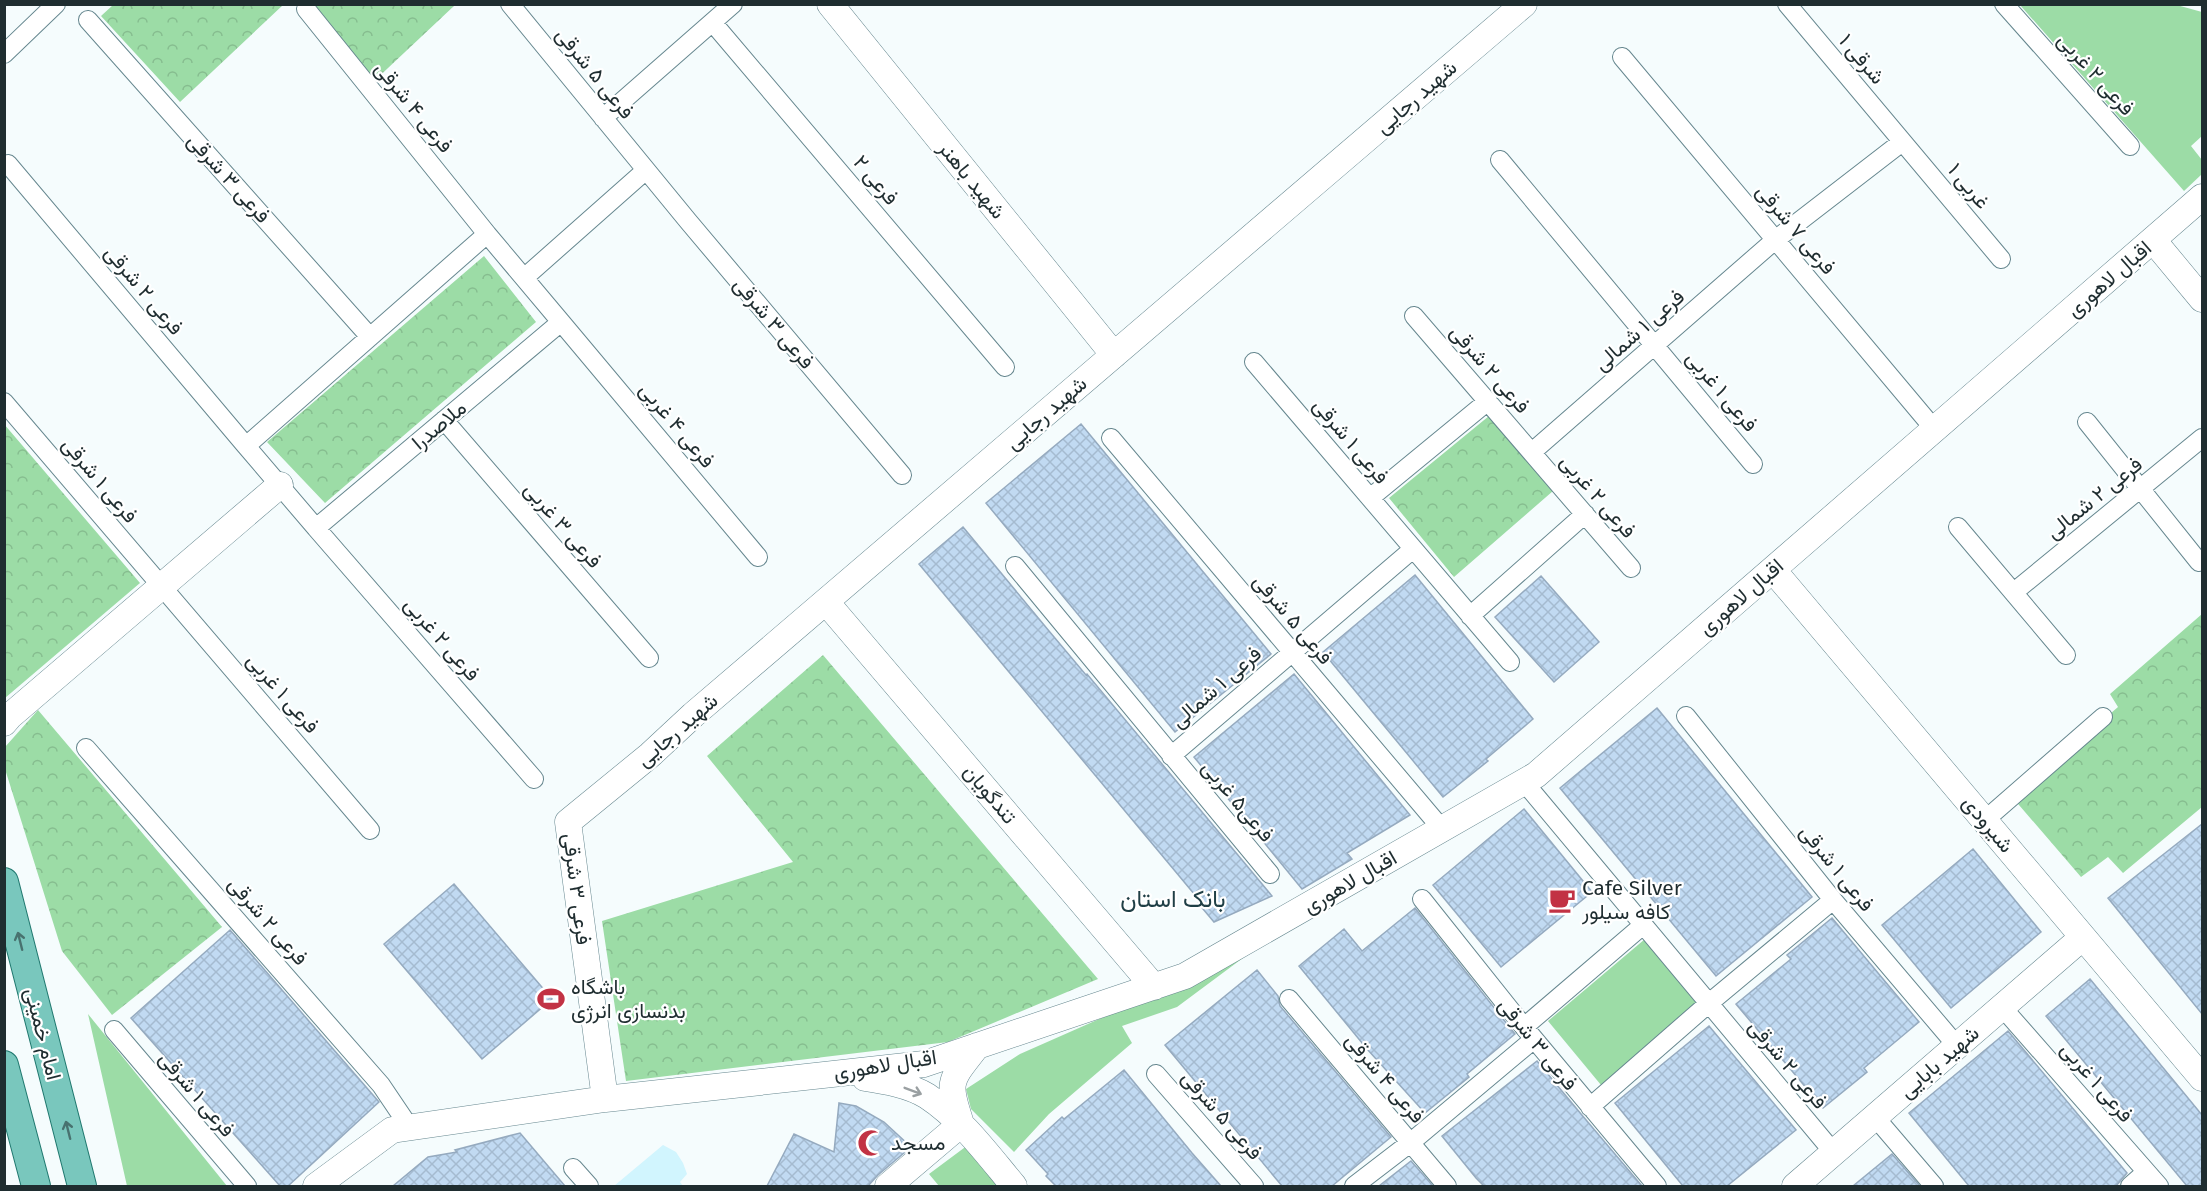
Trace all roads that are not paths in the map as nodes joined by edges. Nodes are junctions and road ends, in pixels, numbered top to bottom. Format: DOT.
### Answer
graph roads {
  1 [pos="56,4"];
  2 [pos="510,4"];
  3 [pos="733,4"];
  4 [pos="830,4"];
  5 [pos="1524,4"];
  6 [pos="1786,4"];
  7 [pos="2004,4"];
  8 [pos="306,9"];
  9 [pos="88,20"];
  10 [pos="713,22"];
  11 [pos="4,54"];
  12 [pos="1622,57"];
  13 [pos="603,118"];
  14 [pos="1902,142"];
  15 [pos="2130,146"];
  16 [pos="1500,160"];
  17 [pos="8,164"];
  18 [pos="646,170"];
  19 [pos="2202,197"];
  20 [pos="487,234"];
  21 [pos="1776,240"];
  22 [pos="2153,240"];
  23 [pos="2001,259"];
  24 [pos="524,278"];
  25 [pos="2202,299"];
  26 [pos="1414,316"];
  27 [pos="561,322"];
  28 [pos="370,337"];
  29 [pos="1655,346"];
  30 [pos="1114,355"];
  31 [pos="1254,362"];
  32 [pos="1005,368"];
  33 [pos="1488,401"];
  34 [pos="4,402"];
  35 [pos="444,420"];
  36 [pos="2087,422"];
  37 [pos="1935,430"];
  38 [pos="1111,438"];
  39 [pos="2202,438"];
  40 [pos="246,446"];
  41 [pos="1532,452"];
  42 [pos="1753,464"];
  43 [pos="902,476"];
  44 [pos="280,485"];
  45 [pos="2140,489"];
  46 [pos="1370,498"];
  47 [pos="1585,514"];
  48 [pos="1958,527"];
  49 [pos="316,528"];
  50 [pos="1413,549"];
  51 [pos="758,557"];
  52 [pos="2199,562"];
  53 [pos="1015,566"];
  54 [pos="1631,568"];
  55 [pos="1773,570"];
  56 [pos="162,586"];
  57 [pos="2014,592"];
  58 [pos="826,602"];
  59 [pos="1470,616"];
  60 [pos="1291,652"];
  61 [pos="2066,655"];
  62 [pos="649,658"];
  63 [pos="1510,662"];
  64 [pos="1686,716"];
  65 [pos="2103,717"];
  66 [pos="6,718"];
  67 [pos="86,748"];
  68 [pos="1170,756"];
  69 [pos="534,779"];
  70 [pos="1524,782"];
  71 [pos="1985,820"];
  72 [pos="568,822"];
  73 [pos="1442,829"];
  74 [pos="370,830"];
  75 [pos="1270,874"];
  76 [pos="4,882"];
  77 [pos="1422,899"];
  78 [pos="1833,900"];
  79 [pos="1642,926"];
  80 [pos="2083,937"];
  81 [pos="1154,987"];
  82 [pos="1289,999"];
  83 [pos="1708,1004"];
  84 [pos="2002,1007"];
  85 [pos="114,1030"];
  86 [pos="1529,1033"];
  87 [pos="977,1046"];
  88 [pos="1957,1046"];
  89 [pos="4,1065"];
  90 [pos="836,1073"];
  91 [pos="1156,1074"];
  92 [pos="2202,1078"];
  93 [pos="605,1099"];
  94 [pos="1590,1107"];
  95 [pos="1875,1118"];
  96 [pos="961,1124"];
  97 [pos="410,1128"];
  98 [pos="1410,1143"];
  99 [pos="1834,1153"];
  100 [pos="573,1168"];
  101 [pos="2146,1172"];
  102 [pos="36,1186"];
  103 [pos="82,1186"];
  104 [pos="247,1186"];
  105 [pos="316,1186"];
  106 [pos="589,1186"];
  107 [pos="888,1186"];
  108 [pos="1014,1186"];
  109 [pos="1254,1186"];
  110 [pos="1354,1186"];
  111 [pos="1447,1186"];
  112 [pos="1657,1186"];
  113 [pos="1795,1186"];
  114 [pos="1934,1186"];
  115 [pos="2130,1186"];
  116 [pos="2159,1186"];
  1 -- 11 [label="street"];
  2 -- 13 [label="street, فرعی ۵ شرقی"];
  3 -- 10 [label="street"];
  4 -- 30 [label="street, شهید باهنر"];
  5 -- 30 [label="street, شهید رجایی"];
  6 -- 14 [label="street, ۱ شرقی"];
  7 -- 15 [label="street, فرعی ۲ غربی"];
  8 -- 20 [label="street, فرعی ۴ شرقی"];
  9 -- 28 [label="street, فرعی ۳ شرقی"];
  10 -- 13 [label="street"];
  10 -- 32 [label="street, فرعی ۲"];
  12 -- 21 [label="street, فرعی ۷ شرقی"];
  13 -- 18 [label="street, فرعی ۵ شرقی"];
  14 -- 21 [label="street, فرعی ۱ شمالی"];
  14 -- 23 [label="street, ۱ غربی"];
  16 -- 29 [label="street"];
  17 -- 40 [label="street, فرعی ۲ شرقی"];
  18 -- 24 [label="street"];
  18 -- 43 [label="street, فرعی ۳ شرقی"];
  19 -- 22 [label="street, اقبال لاهوری"];
  20 -- 24 [label="street"];
  20 -- 28 [label="street"];
  21 -- 29 [label="street, فرعی ۱ شمالی"];
  21 -- 37 [label="street, فرعی ۷ شرقی"];
  22 -- 25 [label="street"];
  22 -- 37 [label="street, اقبال لاهوری"];
  24 -- 27 [label="street"];
  26 -- 33 [label="street, فرعی ۲ شرقی"];
  27 -- 35 [label="street, ملاصدرا"];
  27 -- 51 [label="street, فرعی ۴ غربی"];
  28 -- 40 [label="street"];
  29 -- 41 [label="street, فرعی ۱ شمالی"];
  29 -- 42 [label="street, فرعی ۱ غربی"];
  30 -- 58 [label="street, شهید رجایی"];
  31 -- 46 [label="street, فرعی ۱ شرقی"];
  33 -- 41 [label="street, فرعی ۲ شرقی"];
  33 -- 46 [label="street"];
  34 -- 56 [label="street, فرعی ۱ شرقی"];
  35 -- 49 [label="street, ملاصدرا"];
  35 -- 62 [label="street, فرعی ۳ غربی"];
  36 -- 45 [label="street"];
  37 -- 55 [label="street, اقبال لاهوری"];
  38 -- 60 [label="street, فرعی ۵ شرقی"];
  39 -- 45 [label="street, فرعی ۲ شمالی"];
  40 -- 44 [label="street"];
  41 -- 47 [label="street, فرعی ۲ غربی"];
  44 -- 49 [label="street"];
  44 -- 56 [label="street"];
  45 -- 52 [label="street"];
  45 -- 57 [label="street, فرعی ۲ شمالی"];
  46 -- 50 [label="street, فرعی ۱ شرقی"];
  47 -- 54 [label="street, فرعی ۲ غربی"];
  47 -- 59 [label="street"];
  48 -- 57 [label="street"];
  49 -- 69 [label="street, فرعی ۲ غربی"];
  50 -- 59 [label="street"];
  50 -- 60 [label="street, فرعی ۱ شمالی"];
  53 -- 68 [label="street"];
  55 -- 70 [label="street, اقبال لاهوری"];
  55 -- 71 [label="street, شیرودی"];
  56 -- 66 [label="street"];
  56 -- 74 [label="street, فرعی ۱ غربی"];
  57 -- 61 [label="street"];
  58 -- 72 [label="street, شهید رجایی"];
  58 -- 81 [label="street, تندگویان"];
  59 -- 63 [label="street"];
  60 -- 68 [label="street, فرعی ۱ شمالی"];
  60 -- 73 [label="street, فرعی ۵ شرقی"];
  64 -- 78 [label="street, فرعی ۱ شرقی"];
  65 -- 71 [label="street"];
  67 -- 97 [label="street, فرعی ۲ شرقی"];
  68 -- 75 [label="street, فرعی۵ غربی"];
  70 -- 73 [label="street, اقبال لاهوری"];
  70 -- 79 [label="street, فرعی ۲ شرقی"];
  71 -- 80 [label="street, شیرودی"];
  72 -- 93 [label="street, فرعی ۳ شرقی"];
  73 -- 81 [label="street, اقبال لاهوری"];
  103 -- 76 [label="main road, امام خمینی, one-way"];
  77 -- 86 [label="street, فرعی ۳ شرقی"];
  78 -- 83 [label="street"];
  78 -- 88 [label="street, فرعی ۱ شرقی"];
  79 -- 83 [label="street, فرعی ۲ شرقی"];
  79 -- 86 [label="street"];
  80 -- 84 [label="street, شهید بابایی"];
  80 -- 92 [label="street, شیرودی"];
  81 -- 87 [label="street, اقبال لاهوری"];
  82 -- 98 [label="street, فرعی ۴ شرقی"];
  83 -- 94 [label="street"];
  83 -- 99 [label="street, فرعی ۲ شرقی"];
  84 -- 88 [label="street, شهید بابایی"];
  84 -- 101 [label="street, فرعی ۱ غربی"];
  85 -- 104 [label="street, فرعی ۱ شرقی"];
  86 -- 94 [label="street, فرعی ۳ شرقی"];
  86 -- 98 [label="street"];
  87 -- 90 [label="street, اقبال لاهوری"];
  87 -- 96 [label="street"];
  88 -- 95 [label="street, شهید بابایی"];
  89 -- 102 [label="main road"];
  90 -- 93 [label="street, اقبال لاهوری"];
  90 -- 96 [label="street, one-way"];
  91 -- 109 [label="street, فرعی ۵ شرقی"];
  93 -- 97 [label="street, اقبال لاهوری"];
  94 -- 112 [label="street, فرعی ۳ شرقی"];
  95 -- 99 [label="street, شهید بابایی"];
  95 -- 114 [label="street"];
  96 -- 107 [label="street"];
  96 -- 108 [label="street"];
  97 -- 105 [label="street, اقبال لاهوری"];
  98 -- 110 [label="street"];
  98 -- 111 [label="street, فرعی ۴ شرقی"];
  99 -- 113 [label="street, شهید بابایی"];
  100 -- 106 [label="street"];
  101 -- 115 [label="street"];
  101 -- 116 [label="street, فرعی ۱ غربی"];
}
